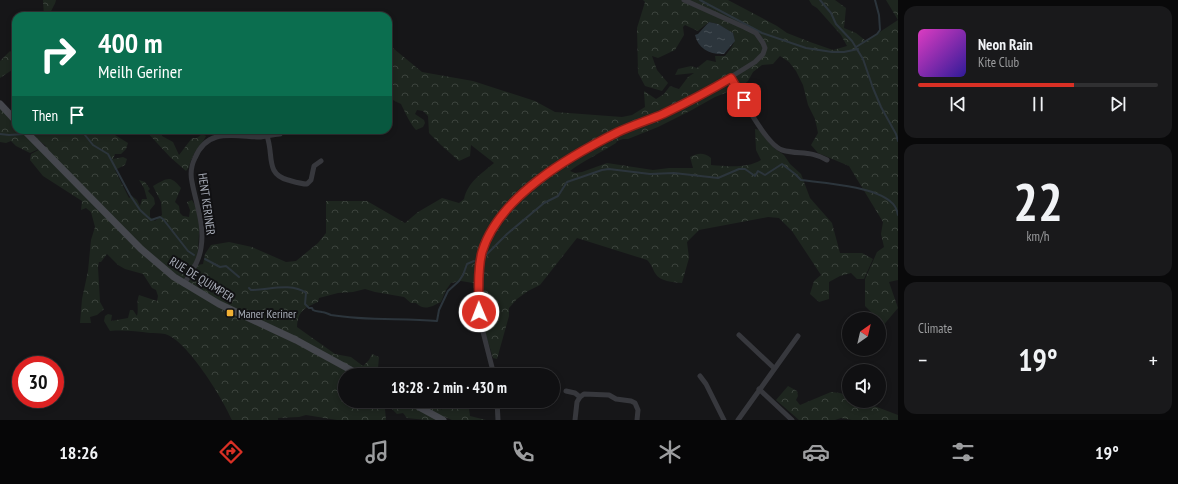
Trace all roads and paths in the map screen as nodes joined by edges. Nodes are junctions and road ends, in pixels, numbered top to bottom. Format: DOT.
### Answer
graph roads {
  1 [pos="684,0"];
  2 [pos="731,78"];
  3 [pos="0,104"];
  4 [pos="12,118"];
  5 [pos="28,134"];
  6 [pos="280,134"];
  7 [pos="267,136"];
  8 [pos="321,160"];
  9 [pos="827,160"];
  10 [pos="184,284"];
  11 [pos="739,335"];
  12 [pos="798,336"];
  13 [pos="347,368"];
  14 [pos="492,368"];
  15 [pos="774,368"];
  16 [pos="700,376"];
  17 [pos="759,389"];
  18 [pos="566,391"];
  19 [pos="580,397"];
  20 [pos="421,408"];
  21 [pos="497,408"];
  22 [pos="443,420"];
  23 [pos="498,420"];
  24 [pos="575,420"];
  25 [pos="637,420"];
  26 [pos="724,420"];
  27 [pos="738,420"];
  28 [pos="792,420"];
  1 -- 2 [label="street"];
  2 -- 9 [label="street"];
  2 -- 14 [label="street"];
  3 -- 4 [label="main road"];
  5 -- 10 [label="main road, RUE DE QUIMPER"];
  6 -- 7 [label="street, HENT KERINER"];
  7 -- 8 [label="street"];
  7 -- 10 [label="street, HENT KERINER"];
  10 -- 13 [label="main road, RUE DE QUIMPER"];
  11 -- 15 [label="street"];
  12 -- 15 [label="street"];
  15 -- 17 [label="street"];
  16 -- 26 [label="street"];
  17 -- 27 [label="street"];
  17 -- 28 [label="street"];
  18 -- 19 [label="street"];
  19 -- 24 [label="street"];
  19 -- 25 [label="street"];
  20 -- 22 [label="main road"];
  21 -- 23 [label="street"];
}
